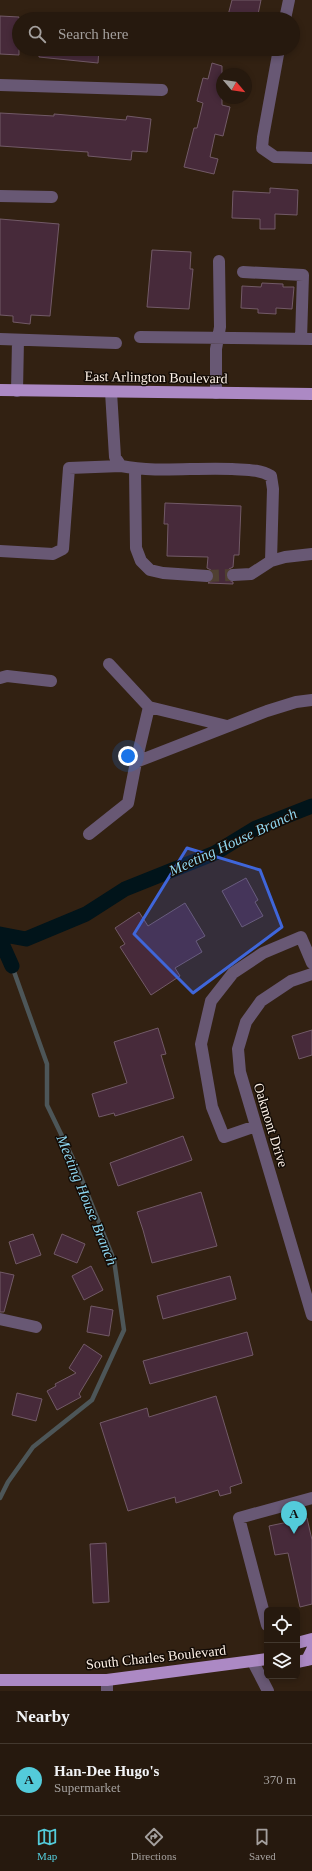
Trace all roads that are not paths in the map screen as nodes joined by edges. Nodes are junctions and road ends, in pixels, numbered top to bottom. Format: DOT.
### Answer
graph roads {
  1 [pos="289,0"];
  2 [pos="286,12"];
  3 [pos="277,56"];
  4 [pos="0,85"];
  5 [pos="162,90"];
  6 [pos="312,158"];
  7 [pos="0,196"];
  8 [pos="52,197"];
  9 [pos="219,261"];
  10 [pos="243,272"];
  11 [pos="140,337"];
  12 [pos="217,338"];
  13 [pos="0,339"];
  14 [pos="307,339"];
  15 [pos="18,340"];
  16 [pos="116,342"];
  17 [pos="0,390"];
  18 [pos="17,391"];
  19 [pos="111,392"];
  20 [pos="216,393"];
  21 [pos="312,394"];
  22 [pos="121,466"];
  23 [pos="136,469"];
  24 [pos="0,551"];
  25 [pos="312,554"];
  26 [pos="271,561"];
  27 [pos="233,575"];
  28 [pos="207,576"];
  29 [pos="109,664"];
  30 [pos="0,678"];
  31 [pos="51,680"];
  32 [pos="312,700"];
  33 [pos="149,707"];
  34 [pos="227,726"];
  35 [pos="136,762"];
  36 [pos="89,834"];
  37 [pos="312,963"];
  38 [pos="312,974"];
  39 [pos="256,1126"];
  40 [pos="312,1315"];
  41 [pos="0,1319"];
  42 [pos="36,1327"];
  43 [pos="312,1498"];
  44 [pos="264,1614"];
  45 [pos="312,1639"];
  46 [pos="300,1642"];
  47 [pos="264,1660"];
  48 [pos="252,1662"];
  49 [pos="0,1680"];
  50 [pos="107,1685"];
  51 [pos="268,1691"];
  1 -- 2 [label="street"];
  3 -- 6 [label="street"];
  4 -- 5 [label="street"];
  7 -- 8 [label="street"];
  9 -- 12 [label="street"];
  10 -- 14 [label="street"];
  11 -- 12 [label="street"];
  12 -- 14 [label="street"];
  12 -- 20 [label="street"];
  13 -- 15 [label="street"];
  15 -- 16 [label="street"];
  15 -- 18 [label="street"];
  17 -- 18 [label="main road, East Arlington Boulevard"];
  18 -- 19 [label="main road, East Arlington Boulevard"];
  19 -- 20 [label="main road, East Arlington Boulevard"];
  19 -- 22 [label="street"];
  20 -- 21 [label="main road, East Arlington Boulevard"];
  22 -- 23 [label="street"];
  22 -- 24 [label="street"];
  23 -- 26 [label="street"];
  23 -- 28 [label="street"];
  25 -- 26 [label="street"];
  26 -- 27 [label="street"];
  29 -- 33 [label="street"];
  30 -- 31 [label="street"];
  32 -- 34 [label="street"];
  33 -- 34 [label="street"];
  33 -- 35 [label="street"];
  34 -- 35 [label="street"];
  35 -- 36 [label="street"];
  37 -- 39 [label="street"];
  38 -- 39 [label="street, Oakmont Drive"];
  39 -- 40 [label="street, Oakmont Drive"];
  41 -- 42 [label="street"];
  43 -- 44 [label="street"];
  45 -- 46 [label="main road"];
  47 -- 48 [label="main road, South Charles Boulevard"];
  48 -- 50 [label="main road, South Charles Boulevard"];
  48 -- 51 [label="street"];
  49 -- 50 [label="main road, South Charles Boulevard"];
}
